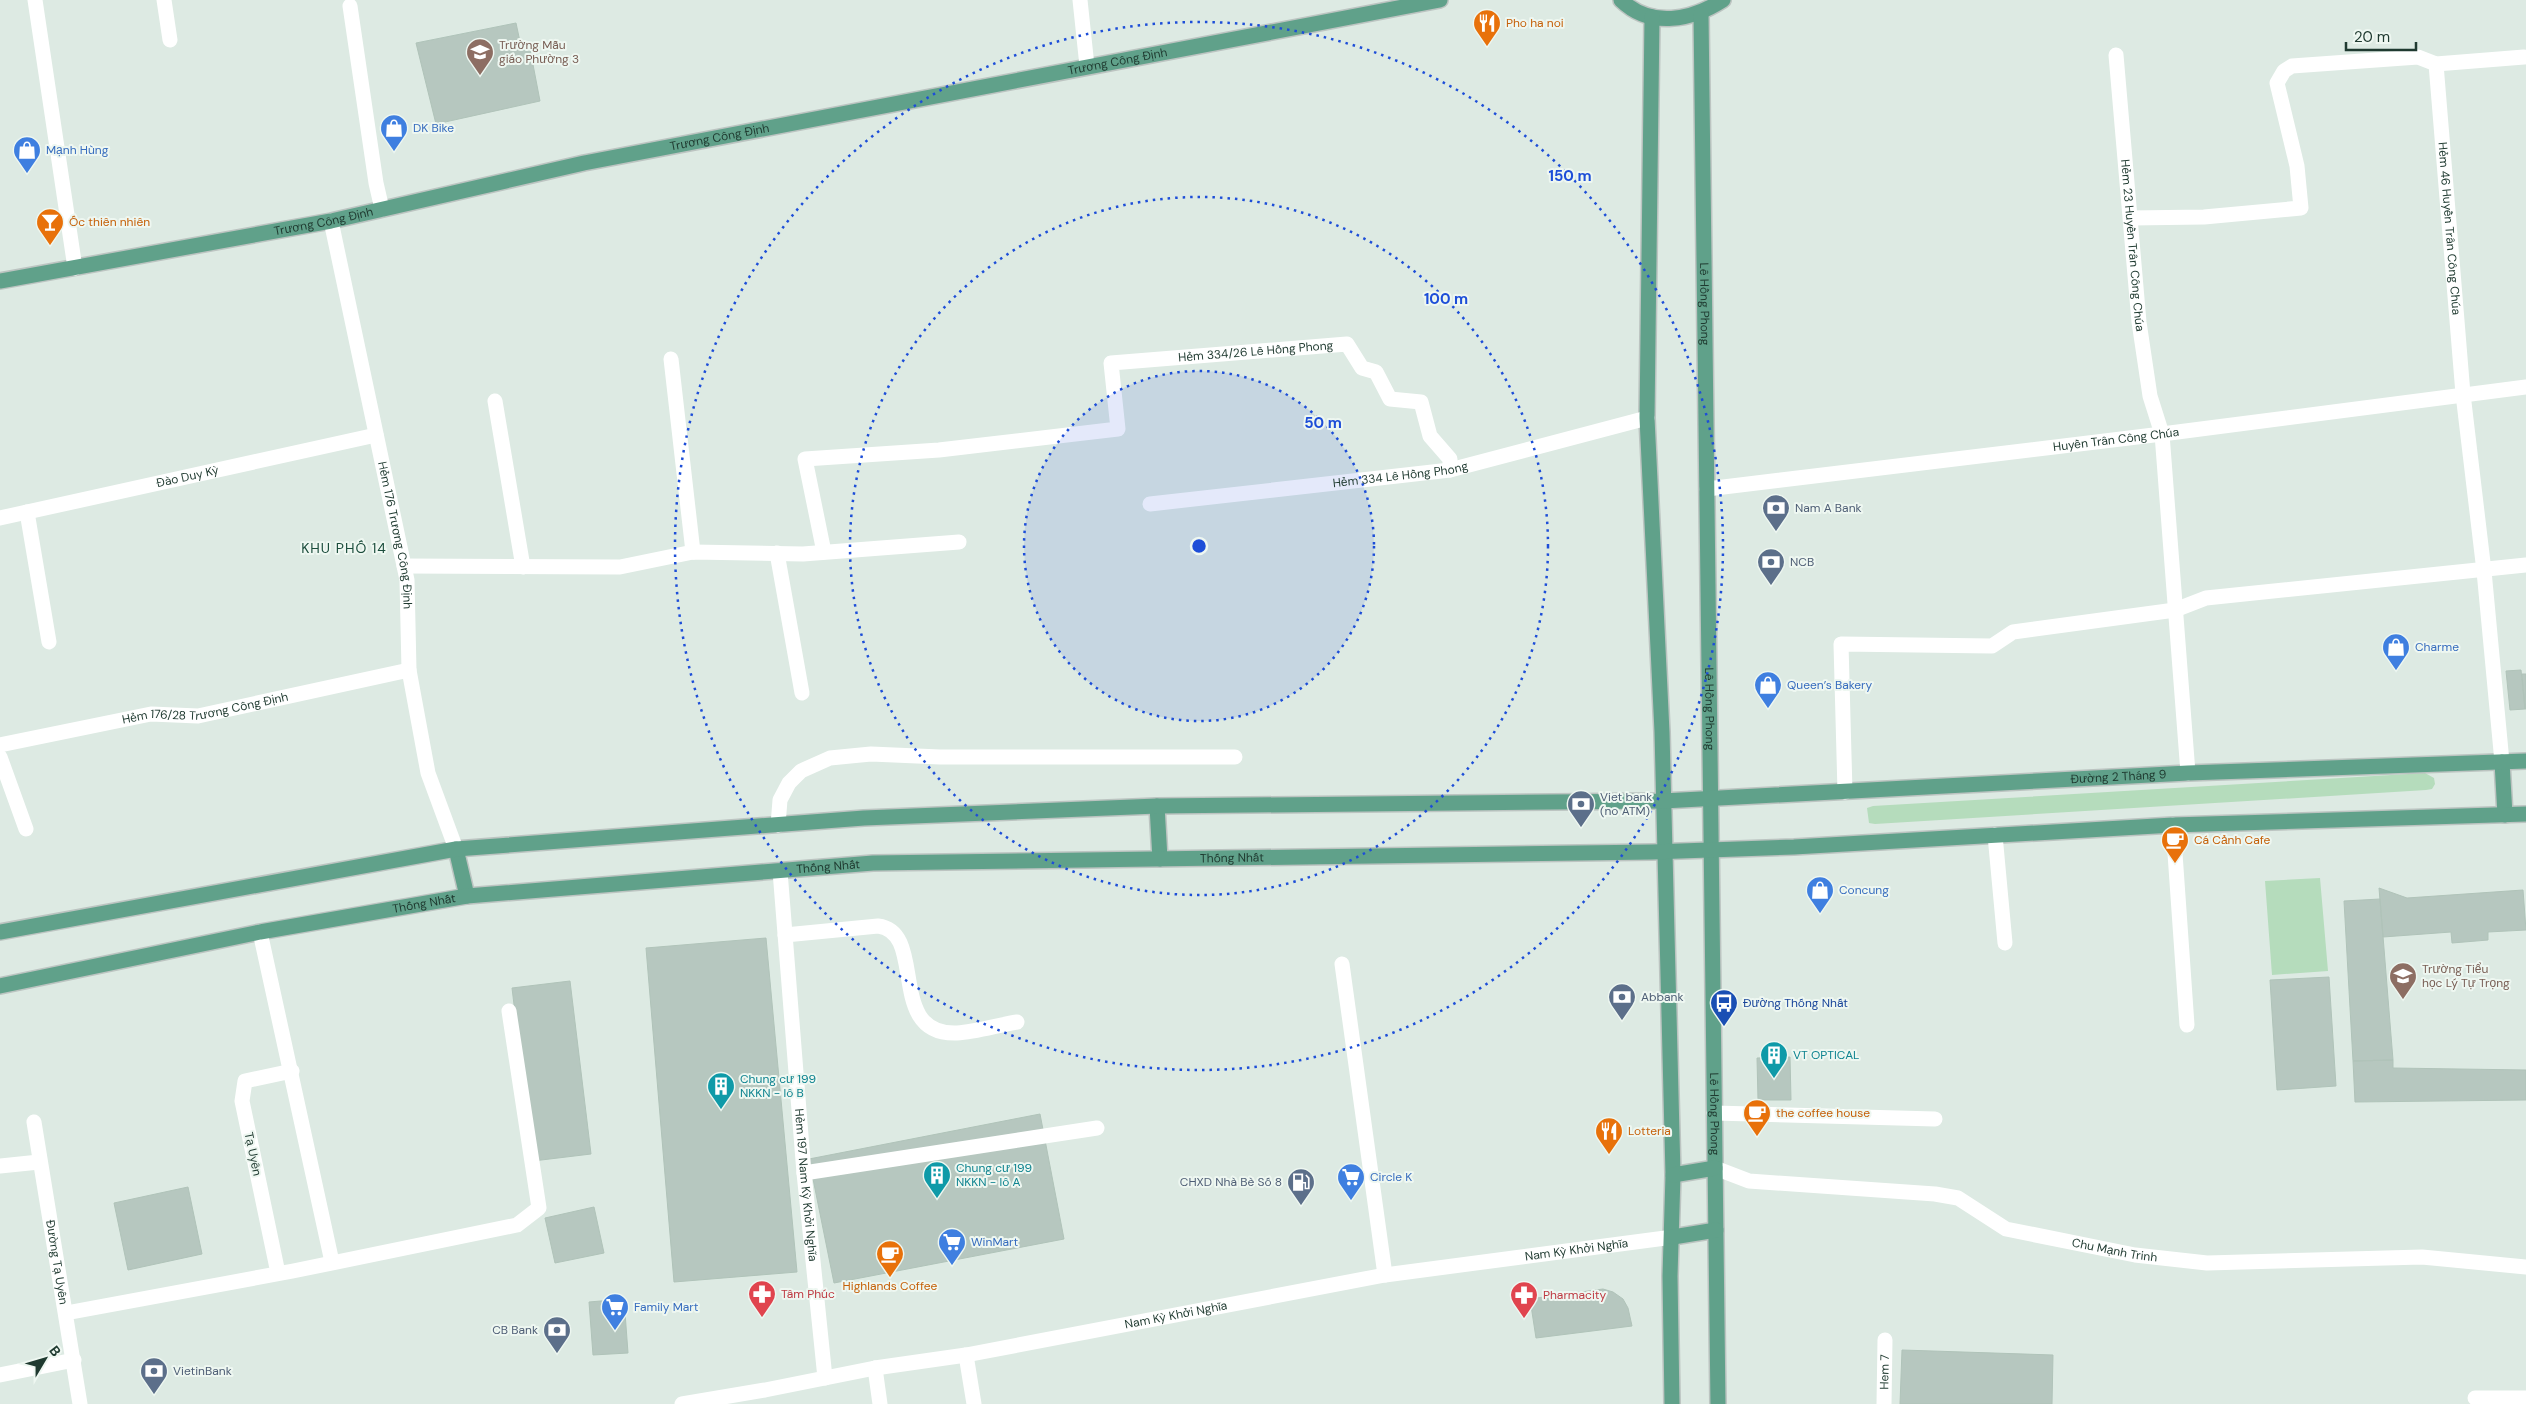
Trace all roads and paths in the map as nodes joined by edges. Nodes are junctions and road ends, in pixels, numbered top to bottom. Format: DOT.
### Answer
graph roads {
  1 [pos="35,0"];
  2 [pos="164,0"];
  3 [pos="1080,0"];
  4 [pos="1440,0"];
  5 [pos="1620,0"];
  6 [pos="1723,0"];
  7 [pos="350,6"];
  8 [pos="1701,14"];
  9 [pos="1652,17"];
  10 [pos="170,40"];
  11 [pos="2116,55"];
  12 [pos="2524,57"];
  13 [pos="2436,64"];
  14 [pos="1088,66"];
  15 [pos="382,209"];
  16 [pos="2131,218"];
  17 [pos="331,221"];
  18 [pos="75,268"];
  19 [pos="0,282"];
  20 [pos="671,359"];
  21 [pos="2526,387"];
  22 [pos="2463,394"];
  23 [pos="495,401"];
  24 [pos="1647,418"];
  25 [pos="2162,434"];
  26 [pos="376,435"];
  27 [pos="1450,470"];
  28 [pos="1707,489"];
  29 [pos="1150,504"];
  30 [pos="27,512"];
  31 [pos="0,518"];
  32 [pos="959,542"];
  33 [pos="693,552"];
  34 [pos="824,552"];
  35 [pos="778,553"];
  36 [pos="2526,565"];
  37 [pos="404,566"];
  38 [pos="524,567"];
  39 [pos="2484,571"];
  40 [pos="2175,610"];
  41 [pos="49,642"];
  42 [pos="409,670"];
  43 [pos="802,693"];
  44 [pos="0,745"];
  45 [pos="0,757"];
  46 [pos="1235,757"];
  47 [pos="2526,761"];
  48 [pos="2502,762"];
  49 [pos="2188,773"];
  50 [pos="1845,792"];
  51 [pos="1710,799"];
  52 [pos="1663,801"];
  53 [pos="1156,806"];
  54 [pos="2526,814"];
  55 [pos="2505,815"];
  56 [pos="778,825"];
  57 [pos="2173,825"];
  58 [pos="26,829"];
  59 [pos="1995,835"];
  60 [pos="456,849"];
  61 [pos="1711,849"];
  62 [pos="1665,852"];
  63 [pos="1160,859"];
  64 [pos="780,871"];
  65 [pos="467,896"];
  66 [pos="0,932"];
  67 [pos="260,932"];
  68 [pos="784,935"];
  69 [pos="2005,943"];
  70 [pos="1342,964"];
  71 [pos="0,986"];
  72 [pos="509,1011"];
  73 [pos="1017,1022"];
  74 [pos="2187,1025"];
  75 [pos="292,1071"];
  76 [pos="1714,1113"];
  77 [pos="1935,1119"];
  78 [pos="34,1122"];
  79 [pos="1096,1128"];
  80 [pos="39,1162"];
  81 [pos="0,1166"];
  82 [pos="1715,1168"];
  83 [pos="804,1174"];
  84 [pos="1673,1174"];
  85 [pos="1716,1230"];
  86 [pos="1673,1237"];
  87 [pos="332,1262"];
  88 [pos="2526,1267"];
  89 [pos="278,1273"];
  90 [pos="1385,1274"];
  91 [pos="66,1313"];
  92 [pos="1885,1340"];
  93 [pos="966,1356"];
  94 [pos="74,1360"];
  95 [pos="874,1368"];
  96 [pos="0,1375"];
  97 [pos="825,1378"];
  98 [pos="2475,1398"];
  99 [pos="2526,1398"];
  100 [pos="707,1402"];
  101 [pos="80,1404"];
  102 [pos="682,1404"];
  103 [pos="880,1404"];
  104 [pos="974,1404"];
  105 [pos="1672,1404"];
  106 [pos="1718,1404"];
  107 [pos="1884,1404"];
  1 -- 18 [label="street"];
  2 -- 10 [label="street"];
  3 -- 14 [label="street"];
  4 -- 14 [label="main road, Trương Công Định"];
  5 -- 9 [label="main road"];
  6 -- 8 [label="main road"];
  7 -- 15 [label="street"];
  8 -- 9 [label="main road"];
  8 -- 28 [label="main road, Lê Hồng Phong"];
  9 -- 24 [label="main road"];
  11 -- 16 [label="street, Hẻm 23 Huyền Trân Công Chúa"];
  12 -- 13 [label="street"];
  13 -- 16 [label="street"];
  13 -- 22 [label="street, Hẻm 46 Huyền Trân Công Chúa"];
  14 -- 15 [label="main road, Trương Công Định"];
  15 -- 17 [label="main road, Trương Công Định"];
  16 -- 25 [label="street, Hẻm 23 Huyền Trân Công Chúa"];
  17 -- 18 [label="main road, Trương Công Định"];
  17 -- 26 [label="street, Hẻm 176 Trương Công Định"];
  18 -- 19 [label="main road, Trương Công Định"];
  20 -- 33 [label="street"];
  21 -- 22 [label="street, Huyền Trân Công Chúa"];
  22 -- 25 [label="street, Huyền Trân Công Chúa"];
  22 -- 39 [label="street, Hẻm 46 Huyền Trân Công Chúa"];
  23 -- 38 [label="street"];
  24 -- 27 [label="street, Hẻm 334 Lê Hồng Phong"];
  24 -- 52 [label="main road"];
  25 -- 28 [label="street, Huyền Trân Công Chúa"];
  25 -- 40 [label="street, Hẻm 23 Huyền Trân Công Chúa"];
  26 -- 30 [label="street, Đào Duy Kỳ"];
  26 -- 37 [label="street, Hẻm 176 Trương Công Định"];
  27 -- 29 [label="street, Hẻm 334 Lê Hồng Phong"];
  27 -- 34 [label="street, Hẻm 334/26 Lê Hồng Phong"];
  28 -- 51 [label="main road, Lê Hồng Phong"];
  30 -- 31 [label="street, Đào Duy Kỳ"];
  30 -- 41 [label="street"];
  32 -- 34 [label="street"];
  33 -- 35 [label="street"];
  33 -- 38 [label="street"];
  34 -- 35 [label="street"];
  35 -- 43 [label="street"];
  36 -- 39 [label="street"];
  37 -- 38 [label="street"];
  37 -- 42 [label="street, Hẻm 176 Trương Công Định"];
  39 -- 40 [label="street"];
  39 -- 48 [label="street, Hẻm 46 Huyền Trân Công Chúa"];
  40 -- 49 [label="street, Hẻm 23 Huyền Trân Công Chúa"];
  40 -- 50 [label="street"];
  42 -- 44 [label="street, Hẻm 176/28 Trương Công Định"];
  42 -- 60 [label="street, Hẻm 176 Trương Công Định"];
  45 -- 58 [label="street"];
  46 -- 56 [label="street"];
  47 -- 48 [label="main road, Đường 2 Tháng 9"];
  48 -- 49 [label="main road, Đường 2 Tháng 9"];
  48 -- 55 [label="main road"];
  49 -- 50 [label="main road, Đường 2 Tháng 9"];
  50 -- 51 [label="main road, Đường 2 Tháng 9"];
  51 -- 52 [label="main road, Đường 2 Tháng 9"];
  51 -- 61 [label="main road, Lê Hồng Phong"];
  52 -- 53 [label="main road"];
  52 -- 62 [label="main road"];
  53 -- 56 [label="main road"];
  53 -- 63 [label="main road"];
  54 -- 55 [label="main road"];
  55 -- 57 [label="main road"];
  56 -- 60 [label="main road"];
  57 -- 59 [label="main road"];
  57 -- 74 [label="street"];
  59 -- 61 [label="main road"];
  59 -- 69 [label="street"];
  60 -- 65 [label="main road"];
  60 -- 66 [label="main road"];
  61 -- 62 [label="main road, Thống Nhất"];
  61 -- 76 [label="main road, Lê Hồng Phong"];
  62 -- 63 [label="main road, Thống Nhất"];
  62 -- 84 [label="main road"];
  63 -- 64 [label="main road, Thống Nhất"];
  64 -- 65 [label="main road, Thống Nhất"];
  64 -- 68 [label="street, Hẻm 197 Nam Kỳ Khởi Nghĩa"];
  65 -- 67 [label="main road, Thống Nhất"];
  67 -- 71 [label="main road, Thống Nhất"];
  67 -- 75 [label="street"];
  68 -- 73 [label="street"];
  68 -- 83 [label="street, Hẻm 197 Nam Kỳ Khởi Nghĩa"];
  70 -- 90 [label="street"];
  72 -- 87 [label="street"];
  75 -- 87 [label="street"];
  75 -- 89 [label="street, Tạ Uyên"];
  76 -- 77 [label="street"];
  76 -- 82 [label="main road, Lê Hồng Phong"];
  78 -- 80 [label="street, Đường Tạ Uyên"];
  79 -- 83 [label="street"];
  80 -- 81 [label="street"];
  80 -- 91 [label="street, Đường Tạ Uyên"];
  82 -- 84 [label="main road"];
  82 -- 85 [label="main road, Lê Hồng Phong"];
  82 -- 88 [label="street, Chu Mạnh Trinh"];
  83 -- 97 [label="street, Hẻm 197 Nam Kỳ Khởi Nghĩa"];
  84 -- 86 [label="main road"];
  85 -- 86 [label="main road"];
  85 -- 106 [label="main road, Lê Hồng Phong"];
  86 -- 90 [label="street, Nam Kỳ Khởi Nghĩa"];
  86 -- 105 [label="main road"];
  87 -- 89 [label="street"];
  89 -- 91 [label="street"];
  90 -- 93 [label="street, Nam Kỳ Khởi Nghĩa"];
  91 -- 94 [label="street, Đường Tạ Uyên"];
  92 -- 107 [label="street, Hem 7"];
  93 -- 95 [label="street, Nam Kỳ Khởi Nghĩa"];
  93 -- 104 [label="street"];
  94 -- 96 [label="street"];
  94 -- 101 [label="street, Đường Tạ Uyên"];
  95 -- 97 [label="street, Nam Kỳ Khởi Nghĩa"];
  95 -- 103 [label="street"];
  97 -- 100 [label="street, Nam Kỳ Khởi Nghĩa"];
  98 -- 99 [label="street"];
  100 -- 102 [label="street, Nam Kỳ Khởi Nghĩa"];
}
